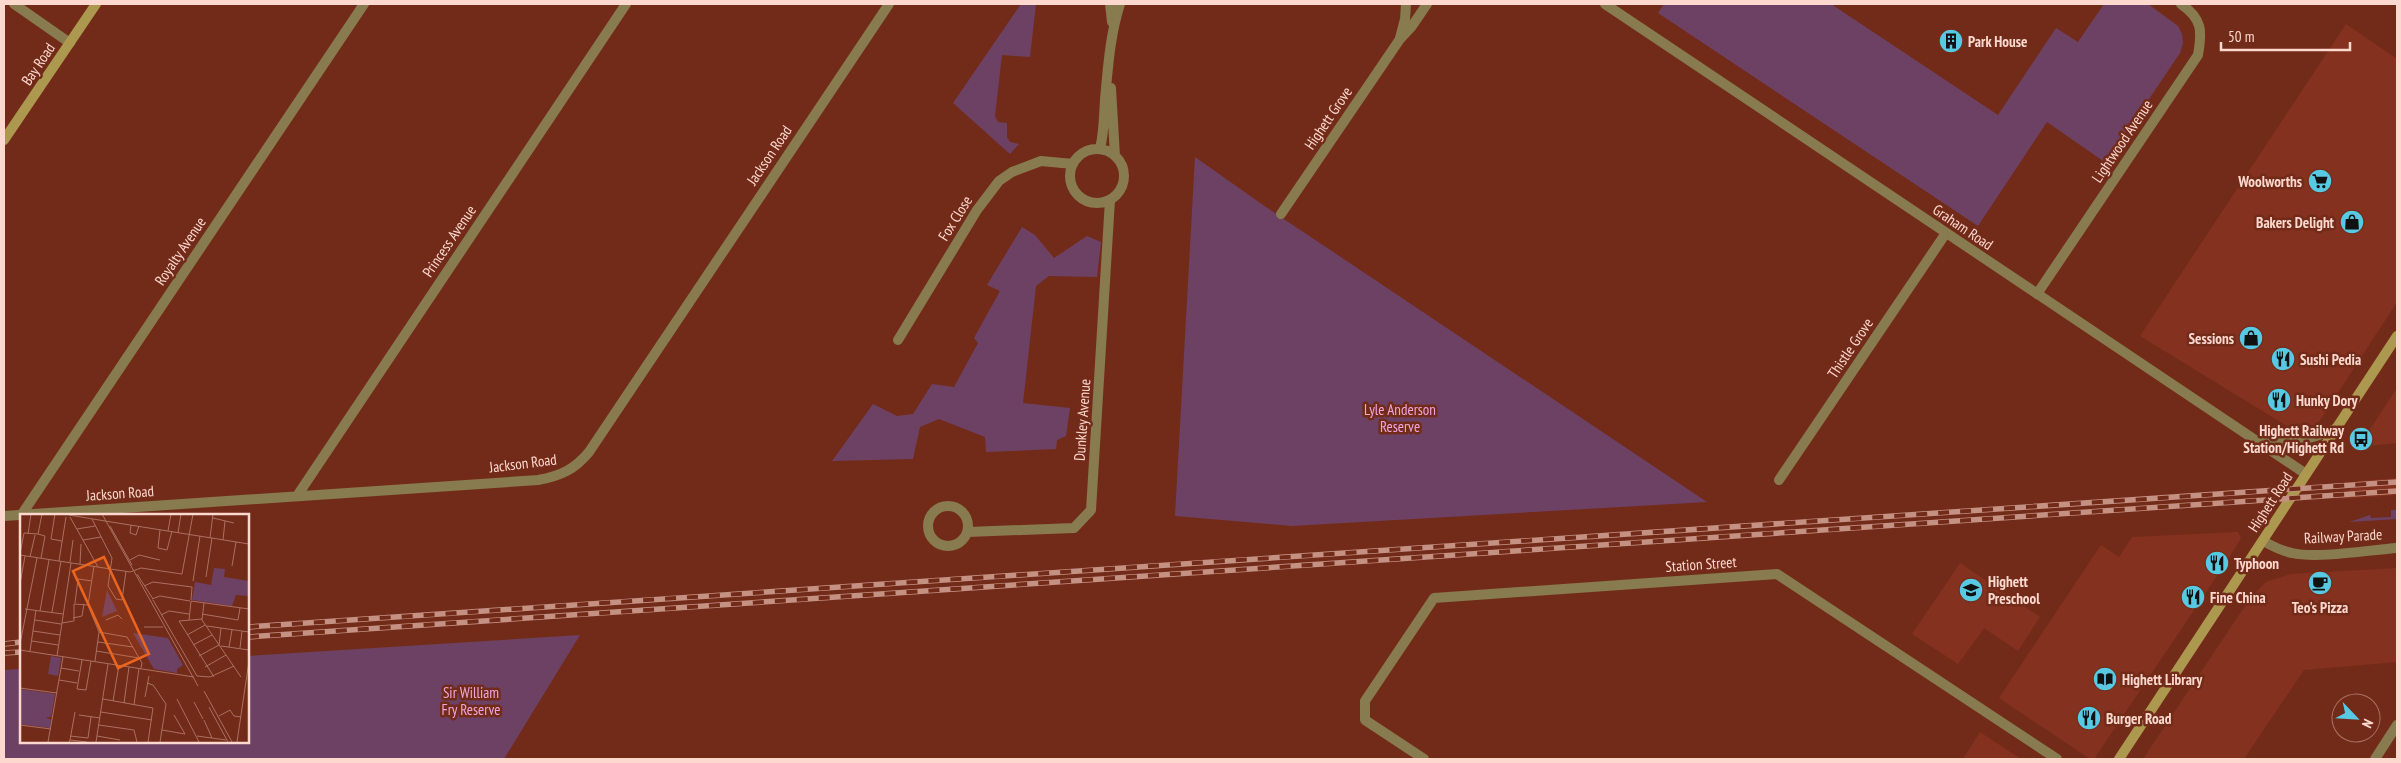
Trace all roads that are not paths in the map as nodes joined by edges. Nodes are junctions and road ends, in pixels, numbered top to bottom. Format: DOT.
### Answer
graph roads {
  1 [pos="14,4"];
  2 [pos="96,4"];
  3 [pos="364,4"];
  4 [pos="626,4"];
  5 [pos="889,4"];
  6 [pos="1110,4"];
  7 [pos="1120,4"];
  8 [pos="1406,4"];
  9 [pos="1427,4"];
  10 [pos="1604,4"];
  11 [pos="2181,4"];
  12 [pos="1113,28"];
  13 [pos="1400,39"];
  14 [pos="70,43"];
  15 [pos="1108,72"];
  16 [pos="4,140"];
  17 [pos="1100,149"];
  18 [pos="1115,156"];
  19 [pos="1073,164"];
  20 [pos="1110,200"];
  21 [pos="1281,214"];
  22 [pos="1946,233"];
  23 [pos="2037,294"];
  24 [pos="2397,336"];
  25 [pos="898,340"];
  26 [pos="2337,428"];
  27 [pos="2258,441"];
  28 [pos="2306,474"];
  29 [pos="1779,480"];
  30 [pos="297,496"];
  31 [pos="20,514"];
  32 [pos="22,514"];
  33 [pos="4,516"];
  34 [pos="968,532"];
  35 [pos="2263,541"];
  36 [pos="2397,548"];
  37 [pos="2397,726"];
  38 [pos="1424,759"];
  39 [pos="2057,759"];
  40 [pos="2119,759"];
  41 [pos="2375,759"];
  1 -- 14 [label="street"];
  2 -- 14 [label="street, Bay Road"];
  3 -- 32 [label="street, Royalty Avenue"];
  4 -- 30 [label="street, Princess Avenue"];
  5 -- 30 [label="street, Jackson Road"];
  6 -- 12 [label="street"];
  7 -- 12 [label="street"];
  8 -- 13 [label="street, Highett Grove"];
  9 -- 13 [label="street, Highett Grove"];
  10 -- 22 [label="street, Graham Road"];
  11 -- 23 [label="street, Lightwood Avenue"];
  12 -- 15 [label="street"];
  13 -- 21 [label="street, Highett Grove"];
  14 -- 16 [label="street, Bay Road"];
  15 -- 17 [label="street"];
  15 -- 18 [label="street"];
  17 -- 18 [label="street"];
  17 -- 19 [label="street"];
  18 -- 20 [label="street"];
  19 -- 20 [label="street"];
  19 -- 25 [label="street, Fox Close"];
  20 -- 34 [label="street, Dunkley Avenue"];
  22 -- 23 [label="street, Graham Road"];
  22 -- 29 [label="street, Thistle Grove"];
  23 -- 27 [label="street, Graham Road"];
  24 -- 26 [label="street, Highett Road"];
  26 -- 27 [label="street"];
  26 -- 28 [label="street, Highett Road"];
  27 -- 28 [label="street, Graham Road"];
  28 -- 35 [label="street, Highett Road"];
  30 -- 32 [label="street, Jackson Road"];
  31 -- 33 [label="street, Jackson Road"];
  34 -- 34 [label="street"];
  35 -- 36 [label="street, Railway Parade"];
  35 -- 40 [label="street, Highett Road"];
  37 -- 41 [label="street"];
  38 -- 39 [label="street, Station Street"];
}
